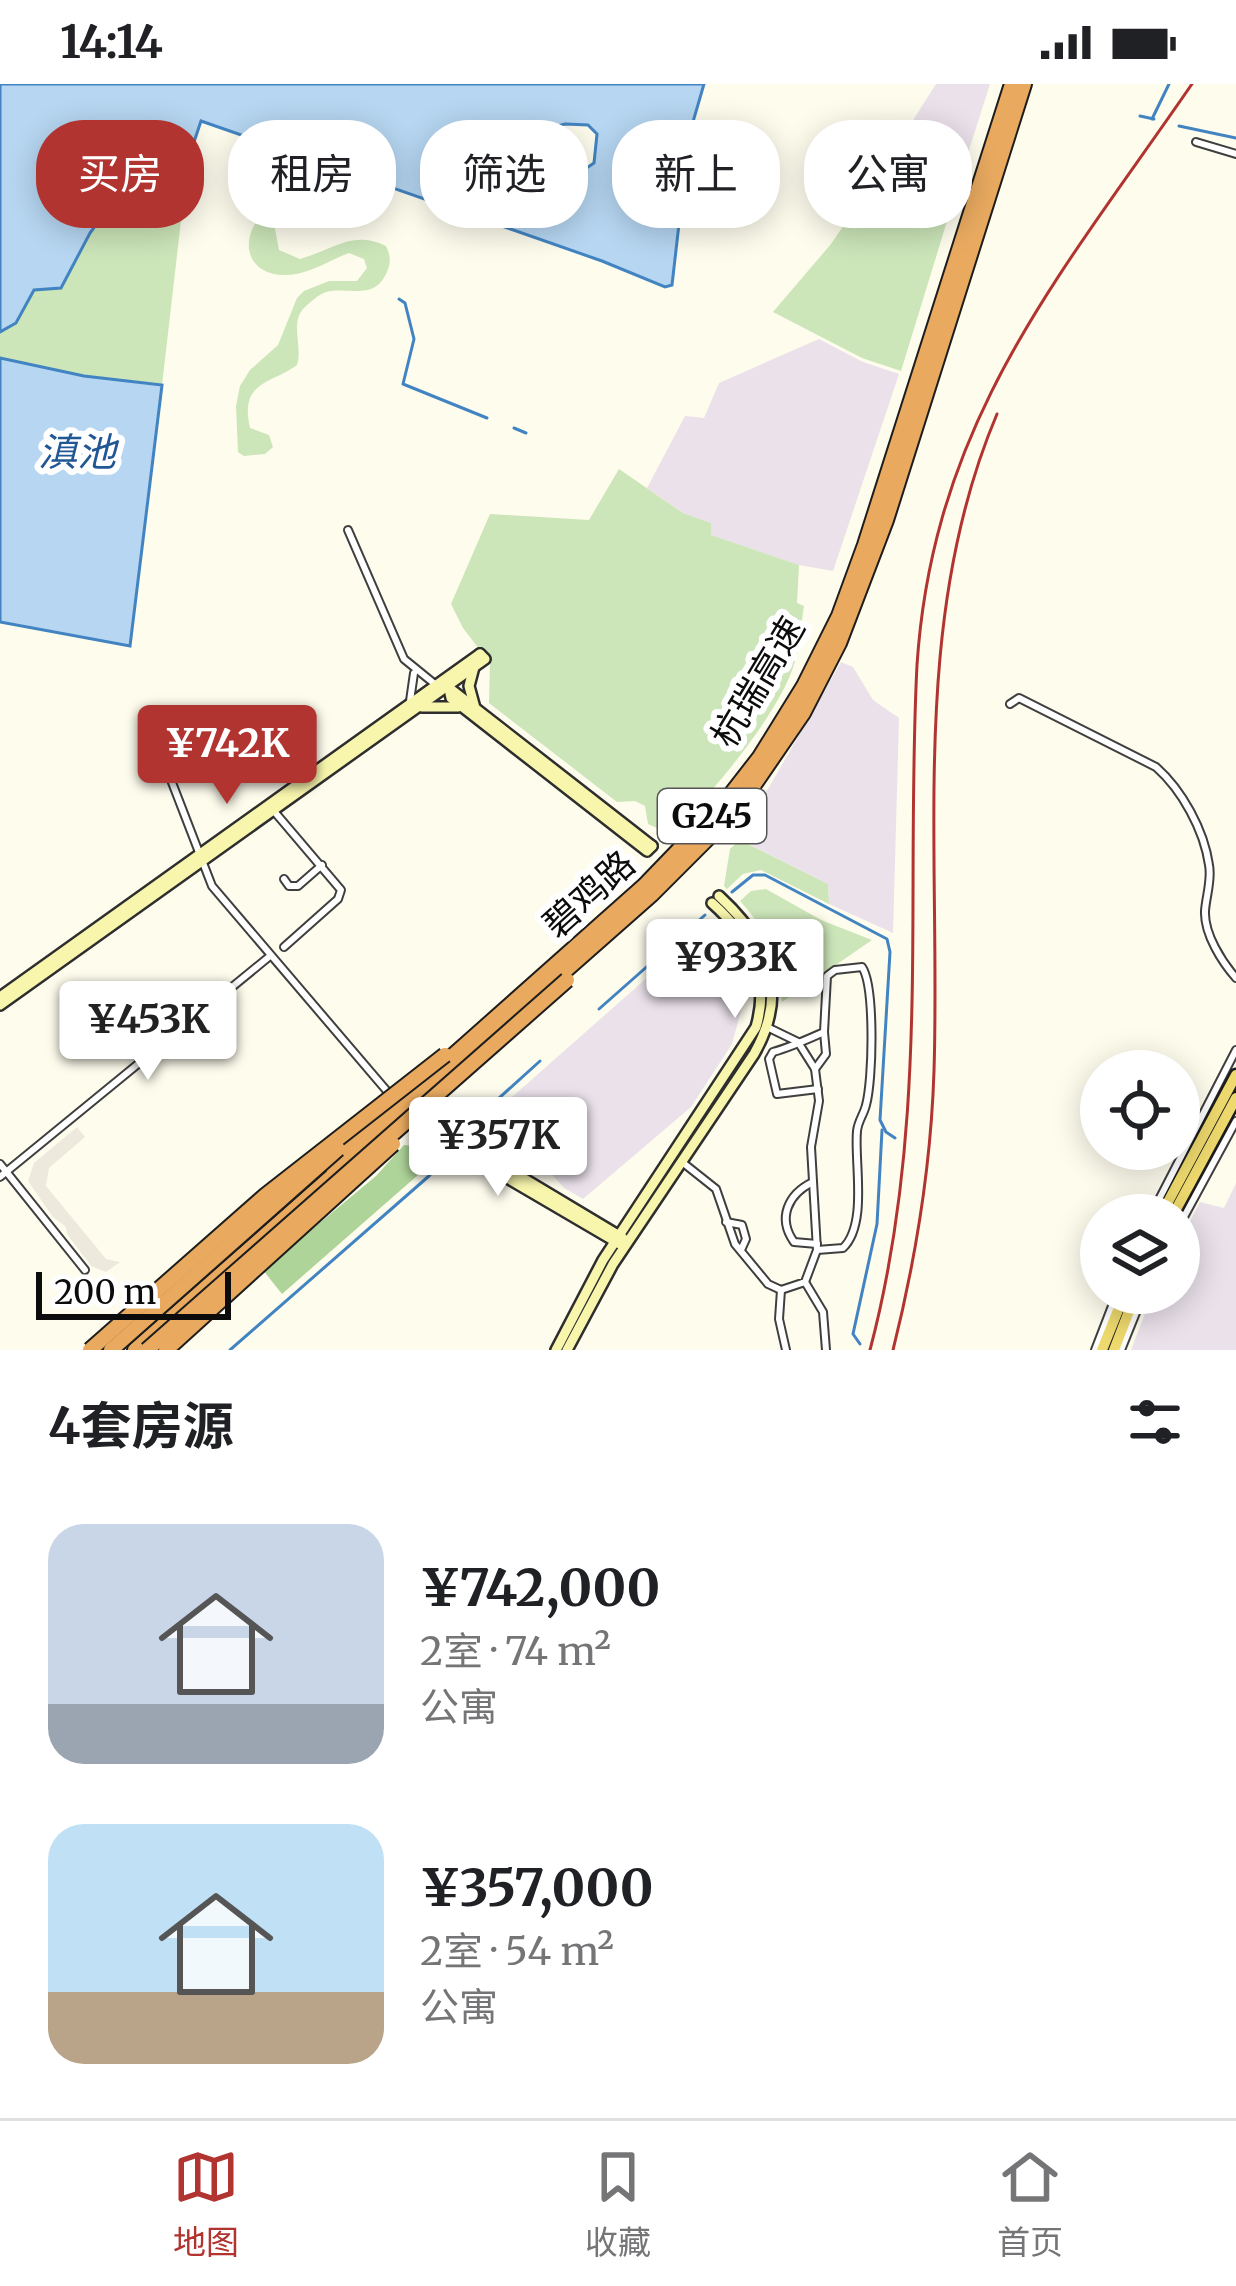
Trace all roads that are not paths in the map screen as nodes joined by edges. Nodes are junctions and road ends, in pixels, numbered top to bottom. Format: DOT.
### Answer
graph roads {
  1 [pos="1009,84"];
  2 [pos="1028,84"];
  3 [pos="1196,142"];
  4 [pos="1236,154"];
  5 [pos="348,530"];
  6 [pos="414,670"];
  7 [pos="441,684"];
  8 [pos="1010,704"];
  9 [pos="412,707"];
  10 [pos="470,709"];
  11 [pos="149,723"];
  12 [pos="273,810"];
  13 [pos="199,859"];
  14 [pos="322,866"];
  15 [pos="284,880"];
  16 [pos="284,947"];
  17 [pos="270,956"];
  18 [pos="1236,978"];
  19 [pos="567,980"];
  20 [pos="0,1001"];
  21 [pos="767,1027"];
  22 [pos="824,1032"];
  23 [pos="798,1042"];
  24 [pos="1236,1050"];
  25 [pos="446,1054"];
  26 [pos="815,1069"];
  27 [pos="1236,1075"];
  28 [pos="818,1089"];
  29 [pos="1236,1098"];
  30 [pos="406,1107"];
  31 [pos="1236,1121"];
  32 [pos="682,1162"];
  33 [pos="0,1164"];
  34 [pos="3,1175"];
  35 [pos="813,1182"];
  36 [pos="1161,1194"];
  37 [pos="1172,1194"];
  38 [pos="1184,1194"];
  39 [pos="1196,1194"];
  40 [pos="726,1222"];
  41 [pos="621,1241"];
  42 [pos="817,1247"];
  43 [pos="740,1251"];
  44 [pos="85,1270"];
  45 [pos="805,1282"];
  46 [pos="782,1290"];
  47 [pos="1113,1314"];
  48 [pos="1132,1314"];
  49 [pos="90,1350"];
  50 [pos="111,1350"];
  51 [pos="120,1350"];
  52 [pos="135,1350"];
  53 [pos="146,1350"];
  54 [pos="166,1350"];
  55 [pos="556,1350"];
  56 [pos="568,1350"];
  57 [pos="786,1350"];
  58 [pos="826,1350"];
  59 [pos="1099,1350"];
  60 [pos="1118,1350"];
  1 -- 25 [label="highway, 杭瑞高速"];
  1 -- 30 [label="highway, 碧鸡路 / G245"];
  2 -- 19 [label="highway, 杭瑞高速"];
  2 -- 30 [label="highway, 碧鸡路 / G245"];
  3 -- 4 [label="street"];
  5 -- 6 [label="street"];
  6 -- 7 [label="street"];
  6 -- 9 [label="street"];
  7 -- 9 [label="street"];
  7 -- 9 [label="street"];
  7 -- 10 [label="street"];
  7 -- 10 [label="street"];
  8 -- 18 [label="street"];
  9 -- 10 [label="street"];
  9 -- 12 [label="street"];
  9 -- 13 [label="street"];
  10 -- 10 [label="street"];
  11 -- 13 [label="street"];
  12 -- 13 [label="street"];
  12 -- 14 [label="street"];
  13 -- 17 [label="street"];
  13 -- 20 [label="street"];
  14 -- 15 [label="street"];
  14 -- 16 [label="street"];
  17 -- 30 [label="street"];
  17 -- 34 [label="street"];
  19 -- 53 [label="highway, 杭瑞高速, bridge"];
  19 -- 54 [label="highway, bridge"];
  21 -- 23 [label="street"];
  21 -- 32 [label="street"];
  21 -- 41 [label="street"];
  22 -- 23 [label="street"];
  22 -- 26 [label="street"];
  22 -- 42 [label="street"];
  23 -- 26 [label="street"];
  23 -- 28 [label="street"];
  24 -- 36 [label="street"];
  25 -- 49 [label="highway, bridge"];
  25 -- 50 [label="highway, 杭瑞高速, bridge"];
  26 -- 28 [label="street"];
  27 -- 37 [label="main road"];
  28 -- 35 [label="street"];
  29 -- 38 [label="main road"];
  30 -- 41 [label="street"];
  30 -- 51 [label="highway, 碧鸡路 / G245"];
  30 -- 52 [label="highway, 碧鸡路 / G245"];
  31 -- 39 [label="street"];
  32 -- 40 [label="street"];
  32 -- 41 [label="street"];
  33 -- 34 [label="street"];
  34 -- 44 [label="street"];
  35 -- 42 [label="street"];
  35 -- 42 [label="street"];
  40 -- 43 [label="street"];
  40 -- 43 [label="street"];
  41 -- 55 [label="street"];
  41 -- 56 [label="street"];
  42 -- 45 [label="street"];
  43 -- 46 [label="street"];
  45 -- 46 [label="street"];
  45 -- 58 [label="street"];
  46 -- 57 [label="street"];
  47 -- 59 [label="main road"];
  48 -- 60 [label="main road"];
}
